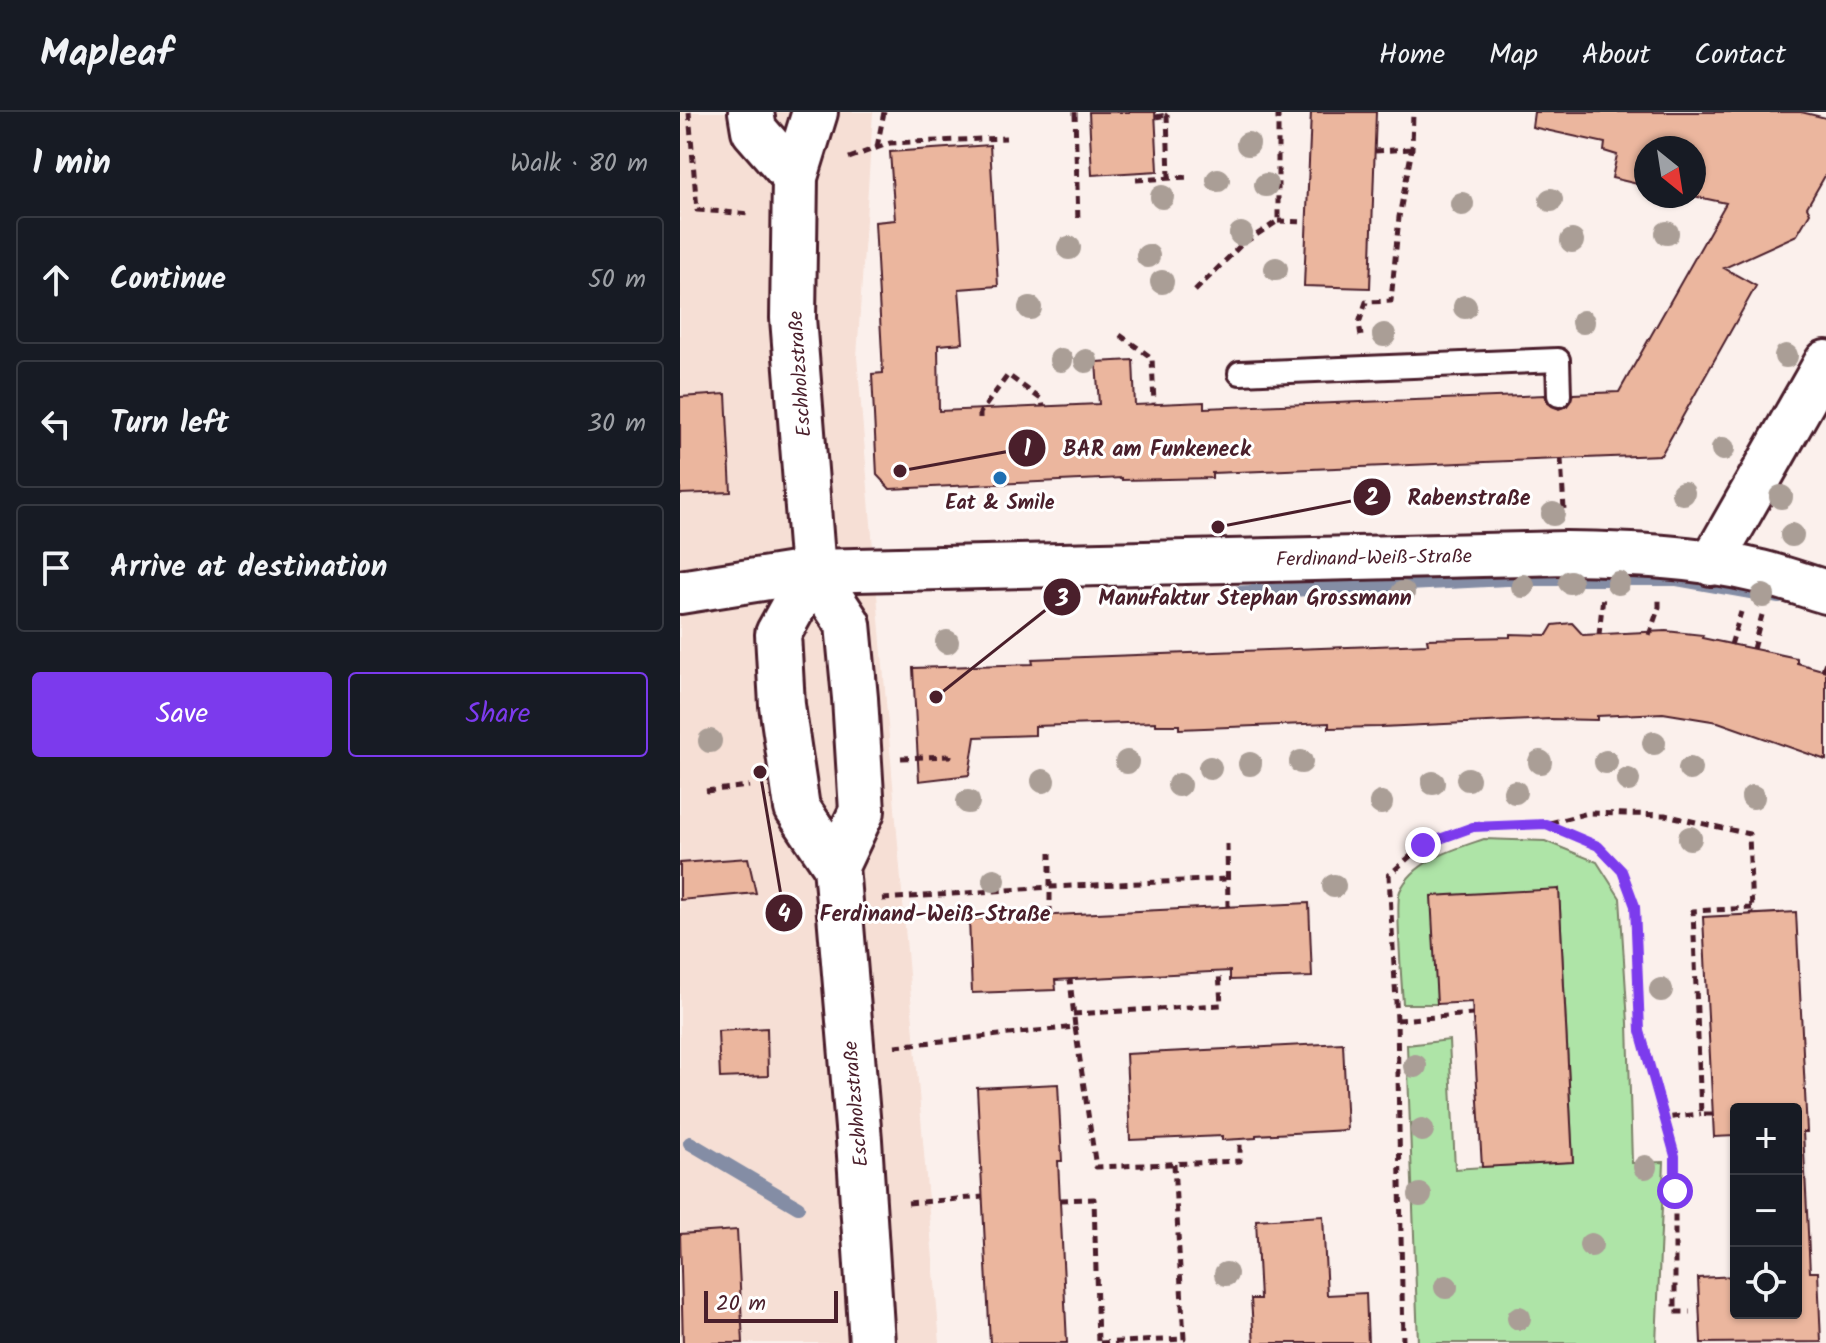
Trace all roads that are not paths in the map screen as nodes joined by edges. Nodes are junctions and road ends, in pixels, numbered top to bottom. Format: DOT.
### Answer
graph roads {
  1 [pos="751,112"];
  2 [pos="815,112"];
  3 [pos="795,177"];
  4 [pos="1826,362"];
  5 [pos="1240,373"];
  6 [pos="1559,395"];
  7 [pos="1711,564"];
  8 [pos="813,571"];
  9 [pos="680,592"];
  10 [pos="1826,592"];
  11 [pos="837,884"];
  12 [pos="872,1343"];
  1 -- 3 [label="main road"];
  2 -- 3 [label="main road, Eschholzstraße"];
  3 -- 8 [label="main road, Eschholzstraße"];
  4 -- 7 [label="street"];
  5 -- 6 [label="lane"];
  7 -- 8 [label="street, Ferdinand-Weiß-Straße"];
  7 -- 10 [label="street, Ferdinand-Weiß-Straße"];
  8 -- 9 [label="street, Ferdinand-Weiß-Straße"];
  8 -- 11 [label="main road, Eschholzstraße"];
  8 -- 11 [label="main road, Eschholzstraße"];
  11 -- 12 [label="main road, Eschholzstraße"];
}
